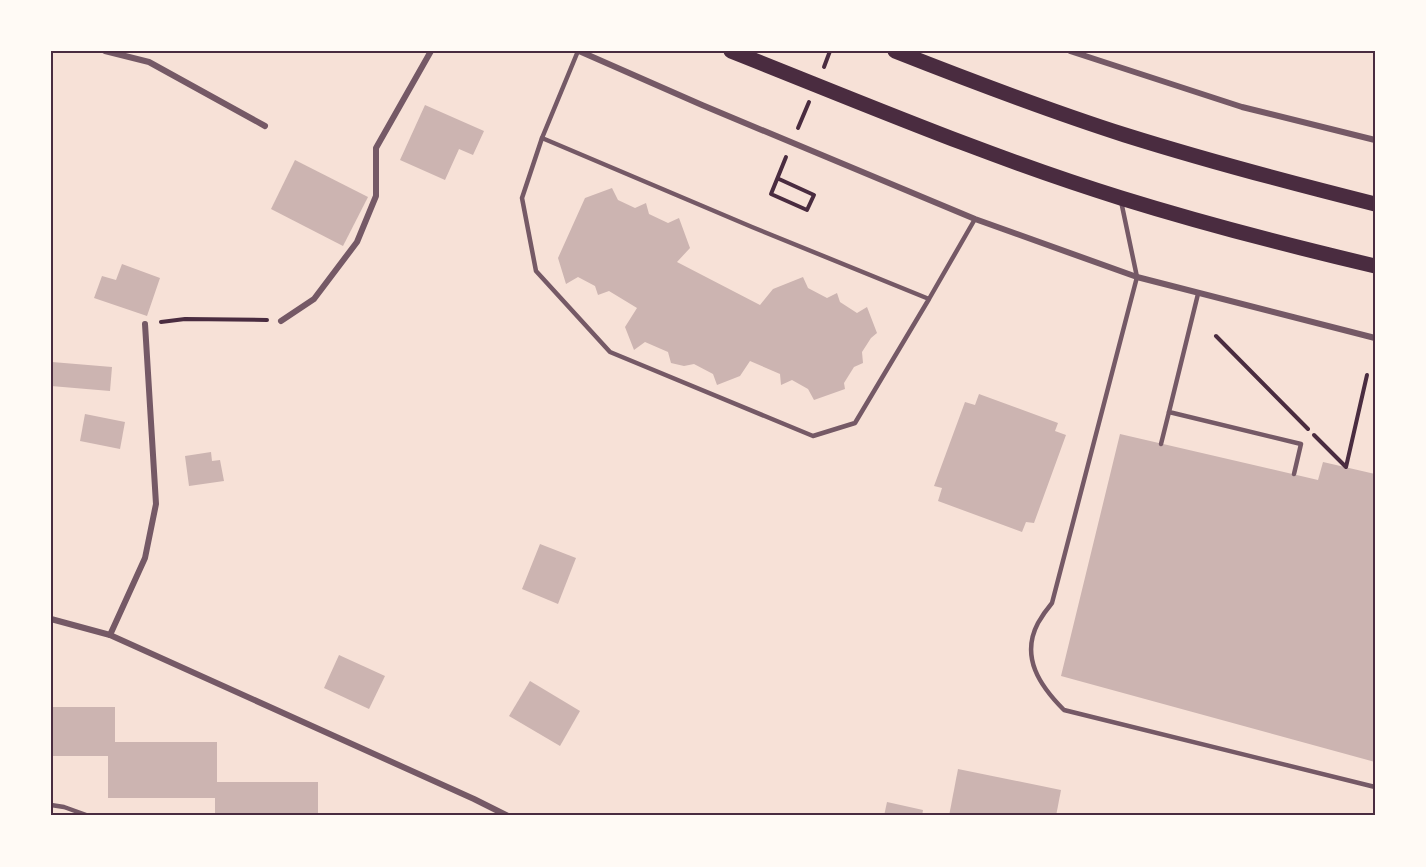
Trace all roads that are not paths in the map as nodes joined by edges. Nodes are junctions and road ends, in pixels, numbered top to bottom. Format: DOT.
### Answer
graph roads {
  1 [pos="105,51"];
  2 [pos="431,51"];
  3 [pos="579,51"];
  4 [pos="731,51"];
  5 [pos="895,51"];
  6 [pos="1070,51"];
  7 [pos="265,126"];
  8 [pos="542,138"];
  9 [pos="1375,140"];
  10 [pos="1121,198"];
  11 [pos="1375,204"];
  12 [pos="975,219"];
  13 [pos="1375,266"];
  14 [pos="1137,277"];
  15 [pos="1198,294"];
  16 [pos="929,299"];
  17 [pos="281,321"];
  18 [pos="145,324"];
  19 [pos="1375,338"];
  20 [pos="1169,412"];
  21 [pos="1161,444"];
  22 [pos="1294,474"];
  23 [pos="51,619"];
  24 [pos="110,635"];
  25 [pos="1375,787"];
  26 [pos="51,806"];
  27 [pos="89,816"];
  28 [pos="508,816"];
  1 -- 7 [label="street"];
  2 -- 17 [label="street"];
  3 -- 8 [label="lane"];
  3 -- 12 [label="street"];
  4 -- 10 [label="main road"];
  5 -- 11 [label="main road"];
  6 -- 9 [label="street"];
  8 -- 16 [label="lane"];
  8 -- 16 [label="lane"];
  10 -- 13 [label="main road"];
  10 -- 14 [label="lane"];
  12 -- 14 [label="street"];
  12 -- 16 [label="lane"];
  14 -- 15 [label="street"];
  14 -- 25 [label="lane"];
  15 -- 19 [label="street"];
  15 -- 20 [label="lane"];
  18 -- 24 [label="street"];
  20 -- 21 [label="lane"];
  20 -- 22 [label="lane"];
  23 -- 24 [label="street"];
  24 -- 28 [label="street"];
  26 -- 27 [label="lane"];
}
